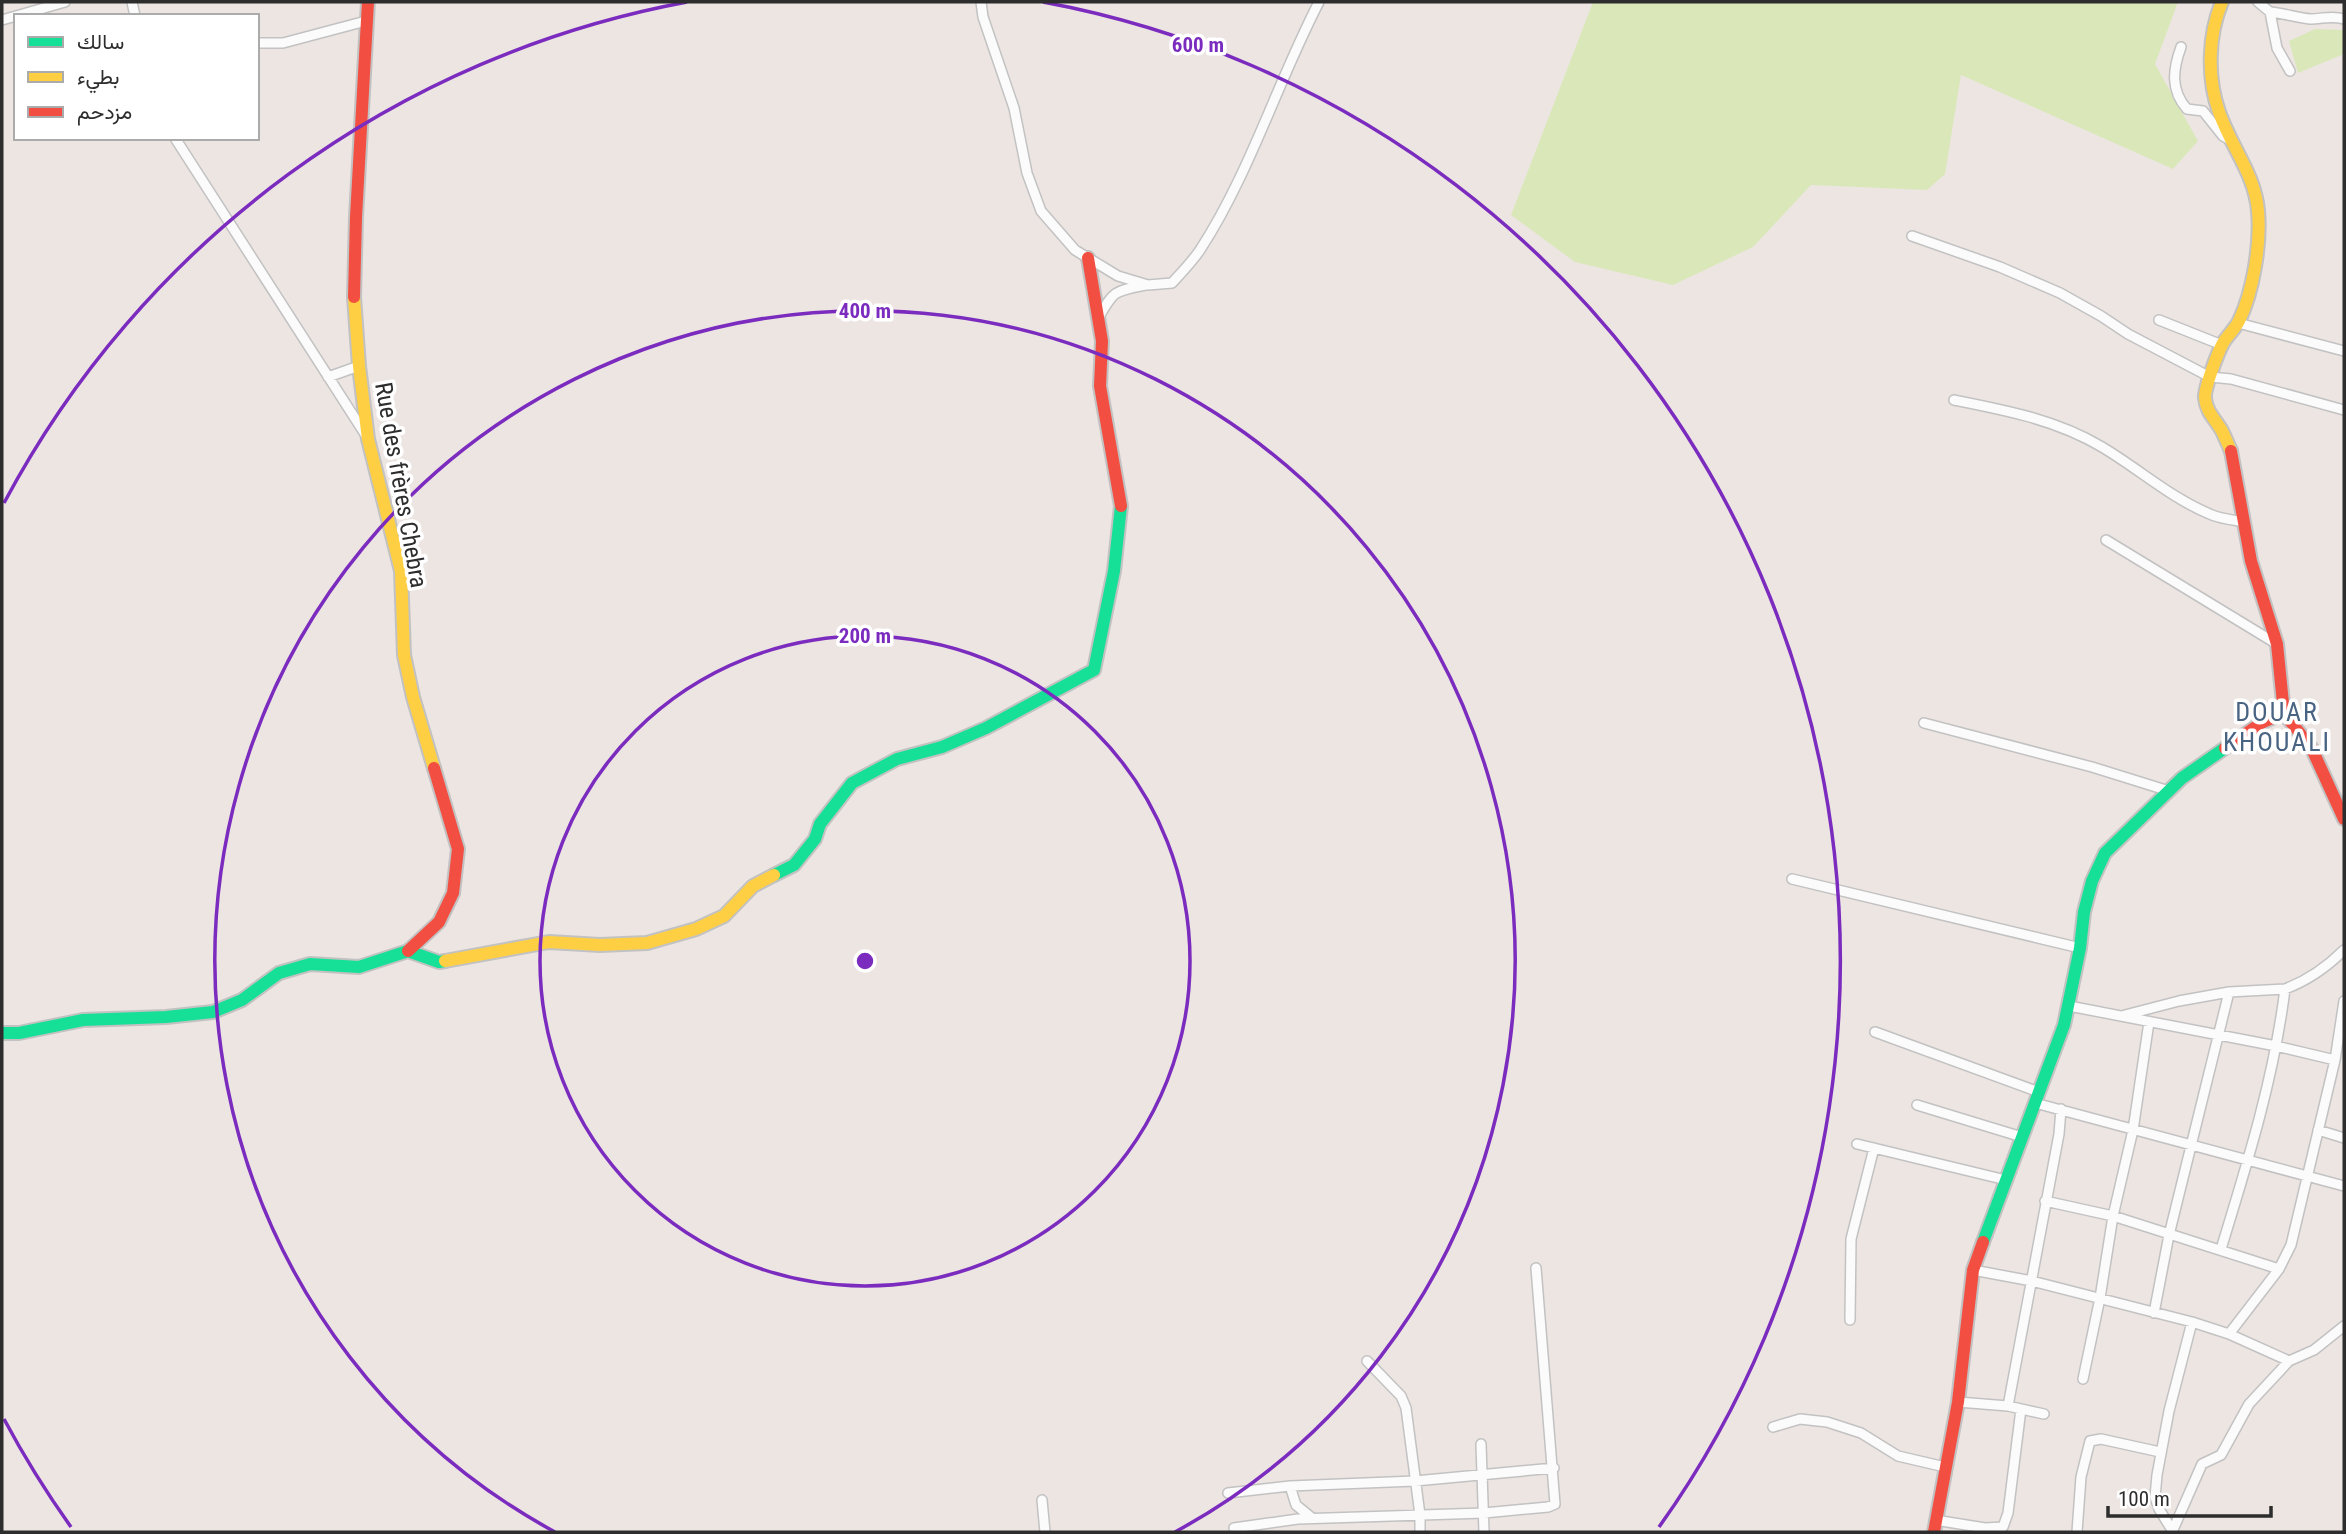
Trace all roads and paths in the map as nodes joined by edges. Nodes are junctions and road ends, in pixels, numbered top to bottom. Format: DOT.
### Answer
graph roads {
  1 [pos="65,2"];
  2 [pos="368,2"];
  3 [pos="981,2"];
  4 [pos="1319,2"];
  5 [pos="2222,2"];
  6 [pos="2258,2"];
  7 [pos="2270,12"];
  8 [pos="23,14"];
  9 [pos="2344,19"];
  10 [pos="366,21"];
  11 [pos="259,43"];
  12 [pos="2181,47"];
  13 [pos="2290,71"];
  14 [pos="176,140"];
  15 [pos="2232,141"];
  16 [pos="1912,236"];
  17 [pos="1088,258"];
  18 [pos="1148,285"];
  19 [pos="1099,317"];
  20 [pos="2159,320"];
  21 [pos="2238,324"];
  22 [pos="2222,345"];
  23 [pos="2344,351"];
  24 [pos="359,366"];
  25 [pos="328,377"];
  26 [pos="2210,377"];
  27 [pos="1954,400"];
  28 [pos="2344,410"];
  29 [pos="368,439"];
  30 [pos="2244,522"];
  31 [pos="2106,540"];
  32 [pos="2277,643"];
  33 [pos="2284,712"];
  34 [pos="1924,723"];
  35 [pos="2169,791"];
  36 [pos="2344,819"];
  37 [pos="1792,879"];
  38 [pos="2080,948"];
  39 [pos="2344,950"];
  40 [pos="408,951"];
  41 [pos="2286,989"];
  42 [pos="2229,992"];
  43 [pos="2344,1000"];
  44 [pos="2069,1006"];
  45 [pos="2121,1016"];
  46 [pos="2149,1022"];
  47 [pos="1875,1032"];
  48 [pos="2,1033"];
  49 [pos="2220,1034"];
  50 [pos="2276,1046"];
  51 [pos="2335,1060"];
  52 [pos="2037,1098"];
  53 [pos="1917,1105"];
  54 [pos="2061,1109"];
  55 [pos="2133,1130"];
  56 [pos="2318,1130"];
  57 [pos="2022,1137"];
  58 [pos="2344,1138"];
  59 [pos="1857,1144"];
  60 [pos="2190,1144"];
  61 [pos="1874,1148"];
  62 [pos="2249,1159"];
  63 [pos="2307,1176"];
  64 [pos="2006,1180"];
  65 [pos="2344,1186"];
  66 [pos="2045,1202"];
  67 [pos="2113,1216"];
  68 [pos="2169,1235"];
  69 [pos="2221,1249"];
  70 [pos="1536,1268"];
  71 [pos="2279,1269"];
  72 [pos="1973,1270"];
  73 [pos="2032,1281"];
  74 [pos="2100,1298"];
  75 [pos="2154,1313"];
  76 [pos="1850,1320"];
  77 [pos="2192,1322"];
  78 [pos="2344,1326"];
  79 [pos="2228,1334"];
  80 [pos="2289,1361"];
  81 [pos="1367,1362"];
  82 [pos="2083,1379"];
  83 [pos="1958,1402"];
  84 [pos="2008,1406"];
  85 [pos="2021,1409"];
  86 [pos="2044,1414"];
  87 [pos="1773,1427"];
  88 [pos="1482,1444"];
  89 [pos="2160,1452"];
  90 [pos="1945,1467"];
  91 [pos="1554,1468"];
  92 [pos="1481,1475"];
  93 [pos="1415,1481"];
  94 [pos="1290,1486"];
  95 [pos="1228,1493"];
  96 [pos="1042,1500"];
  97 [pos="1484,1513"];
  98 [pos="1420,1515"];
  99 [pos="1314,1519"];
  100 [pos="1934,1526"];
  101 [pos="1234,1528"];
  102 [pos="2172,1531"];
  103 [pos="1045,1532"];
  104 [pos="1420,1532"];
  105 [pos="1484,1532"];
  106 [pos="2077,1532"];
  1 -- 8 [label="street"];
  2 -- 10 [label="street, Rue des frères Chebra"];
  3 -- 17 [label="street"];
  4 -- 18 [label="street"];
  5 -- 15 [label="street"];
  6 -- 7 [label="street"];
  7 -- 9 [label="street"];
  7 -- 13 [label="street"];
  10 -- 11 [label="street"];
  10 -- 24 [label="street, Rue des frères Chebra"];
  12 -- 15 [label="street"];
  14 -- 25 [label="street"];
  15 -- 21 [label="street"];
  16 -- 26 [label="street"];
  17 -- 18 [label="street"];
  17 -- 19 [label="street"];
  18 -- 19 [label="street"];
  19 -- 40 [label="street"];
  20 -- 22 [label="street"];
  21 -- 22 [label="street"];
  21 -- 23 [label="street"];
  22 -- 26 [label="street"];
  24 -- 25 [label="street"];
  24 -- 29 [label="street, Rue des frères Chebra"];
  25 -- 29 [label="street"];
  26 -- 28 [label="street"];
  26 -- 30 [label="street"];
  27 -- 30 [label="street"];
  29 -- 40 [label="street, Rue des frères Chebra"];
  30 -- 32 [label="street"];
  31 -- 32 [label="street"];
  32 -- 33 [label="street"];
  33 -- 35 [label="street"];
  33 -- 36 [label="street"];
  34 -- 35 [label="street"];
  35 -- 38 [label="street"];
  37 -- 38 [label="street"];
  38 -- 44 [label="street"];
  39 -- 41 [label="street"];
  40 -- 48 [label="street"];
  41 -- 42 [label="street"];
  41 -- 50 [label="street"];
  42 -- 45 [label="street"];
  42 -- 49 [label="street"];
  43 -- 51 [label="street"];
  44 -- 45 [label="street"];
  44 -- 52 [label="street"];
  45 -- 46 [label="street"];
  46 -- 49 [label="street"];
  46 -- 55 [label="street"];
  47 -- 52 [label="street"];
  49 -- 50 [label="street"];
  49 -- 60 [label="street"];
  50 -- 51 [label="street"];
  50 -- 62 [label="street"];
  51 -- 56 [label="street"];
  52 -- 54 [label="street"];
  52 -- 57 [label="street"];
  53 -- 57 [label="street"];
  54 -- 55 [label="street"];
  54 -- 66 [label="street"];
  55 -- 60 [label="street"];
  55 -- 67 [label="street"];
  56 -- 58 [label="street"];
  56 -- 63 [label="street"];
  57 -- 64 [label="street"];
  59 -- 61 [label="street"];
  60 -- 62 [label="street"];
  60 -- 68 [label="street"];
  61 -- 64 [label="street"];
  61 -- 76 [label="street"];
  62 -- 63 [label="street"];
  62 -- 69 [label="street"];
  63 -- 65 [label="street"];
  63 -- 71 [label="street"];
  64 -- 72 [label="street"];
  66 -- 67 [label="street"];
  66 -- 73 [label="street"];
  67 -- 68 [label="street"];
  67 -- 74 [label="street"];
  68 -- 69 [label="street"];
  68 -- 75 [label="street"];
  69 -- 71 [label="street"];
  70 -- 91 [label="street"];
  71 -- 79 [label="street"];
  72 -- 73 [label="street"];
  72 -- 83 [label="street"];
  73 -- 74 [label="street"];
  73 -- 84 [label="street"];
  74 -- 75 [label="street"];
  74 -- 82 [label="street"];
  75 -- 77 [label="street"];
  77 -- 79 [label="street"];
  77 -- 89 [label="street"];
  78 -- 80 [label="street"];
  79 -- 80 [label="street"];
  80 -- 102 [label="street"];
  81 -- 93 [label="street"];
  83 -- 84 [label="street"];
  83 -- 90 [label="street"];
  84 -- 85 [label="street"];
  85 -- 86 [label="street"];
  85 -- 100 [label="street"];
  87 -- 90 [label="street"];
  88 -- 92 [label="street"];
  89 -- 102 [label="street"];
  89 -- 106 [label="street"];
  90 -- 100 [label="street"];
  91 -- 92 [label="street"];
  91 -- 97 [label="street"];
  92 -- 93 [label="street"];
  92 -- 97 [label="street"];
  93 -- 94 [label="street"];
  93 -- 98 [label="street"];
  94 -- 95 [label="street"];
  94 -- 99 [label="street"];
  96 -- 103 [label="street"];
  97 -- 98 [label="street"];
  97 -- 105 [label="street"];
  98 -- 99 [label="street"];
  98 -- 104 [label="street"];
  99 -- 101 [label="street"];
}
